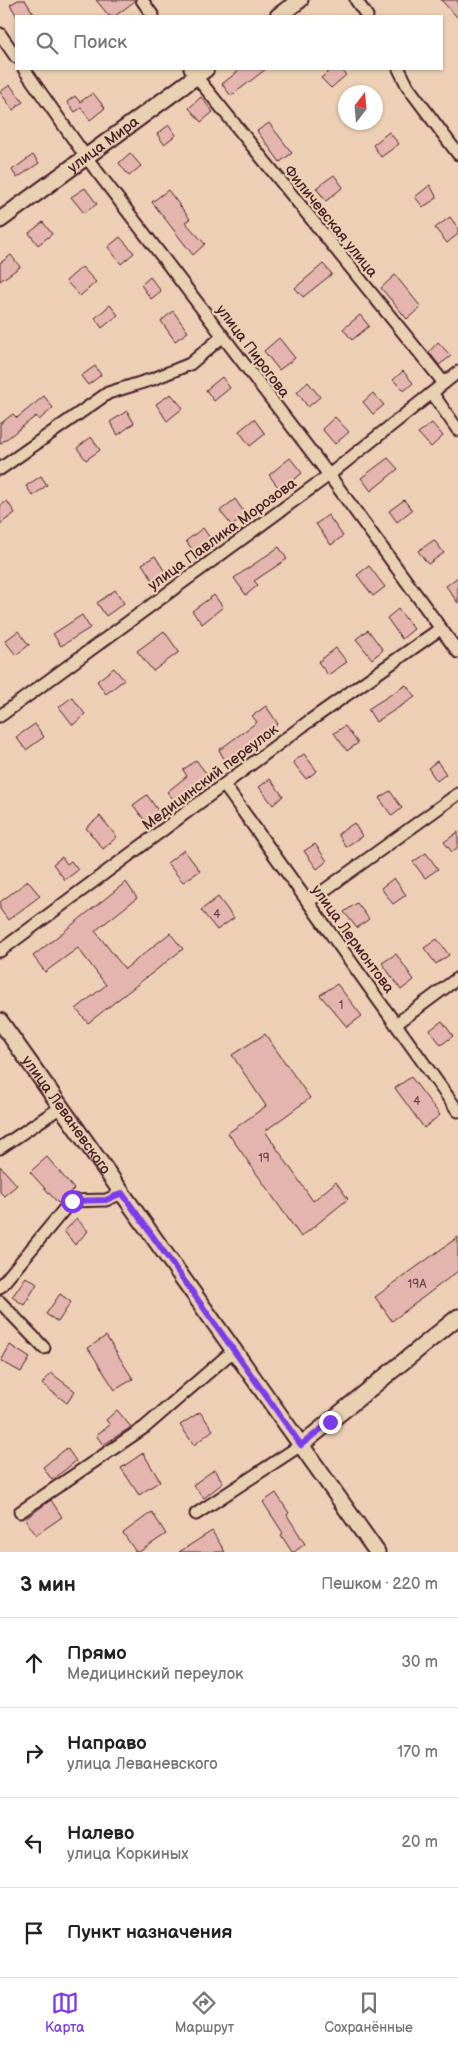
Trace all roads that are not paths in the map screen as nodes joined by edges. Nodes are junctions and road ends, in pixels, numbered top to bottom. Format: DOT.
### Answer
graph roads {
  1 [pos="142,0"];
  2 [pos="300,0"];
  3 [pos="356,0"];
  4 [pos="152,15"];
  5 [pos="279,15"];
  6 [pos="366,15"];
  7 [pos="0,34"];
  8 [pos="15,56"];
  9 [pos="25,70"];
  10 [pos="400,70"];
  11 [pos="197,71"];
  12 [pos="458,154"];
  13 [pos="86,157"];
  14 [pos="0,220"];
  15 [pos="223,336"];
  16 [pos="458,372"];
  17 [pos="444,383"];
  18 [pos="432,393"];
  19 [pos="458,430"];
  20 [pos="0,469"];
  21 [pos="329,475"];
  22 [pos="440,629"];
  23 [pos="458,652"];
  24 [pos="0,716"];
  25 [pos="224,785"];
  26 [pos="458,794"];
  27 [pos="308,902"];
  28 [pos="0,951"];
  29 [pos="458,978"];
  30 [pos="396,1024"];
  31 [pos="2,1027"];
  32 [pos="61,1107"];
  33 [pos="458,1111"];
  34 [pos="0,1148"];
  35 [pos="122,1193"];
  36 [pos="0,1287"];
  37 [pos="0,1302"];
  38 [pos="458,1317"];
  39 [pos="44,1348"];
  40 [pos="234,1350"];
  41 [pos="301,1445"];
  42 [pos="20,1512"];
  43 [pos="196,1514"];
  44 [pos="377,1552"];
  1 -- 4 [label="street"];
  2 -- 5 [label="street"];
  3 -- 6 [label="street"];
  7 -- 8 [label="street"];
  9 -- 13 [label="street, улица Пирогова"];
  10 -- 12 [label="street"];
  11 -- 13 [label="street, улица Мира"];
  11 -- 17 [label="street, Филичевская улица"];
  13 -- 14 [label="street, улица Мира"];
  13 -- 15 [label="street, улица Пирогова"];
  15 -- 20 [label="street"];
  15 -- 21 [label="street, улица Пирогова"];
  16 -- 17 [label="street, улица Павлика Морозова"];
  17 -- 18 [label="street, улица Павлика Морозова"];
  18 -- 19 [label="street"];
  18 -- 21 [label="street, улица Павлика Морозова"];
  21 -- 22 [label="street, улица Пирогова"];
  21 -- 24 [label="street, улица Павлика Морозова"];
  22 -- 23 [label="street, улица Пирогова"];
  22 -- 25 [label="street, Медицинский переулок"];
  25 -- 27 [label="street, улица Лермонтова"];
  25 -- 28 [label="street, Медицинский переулок"];
  26 -- 27 [label="street"];
  27 -- 30 [label="street, улица Лермонтова"];
  29 -- 30 [label="street"];
  30 -- 33 [label="street, улица Лермонтова"];
  31 -- 32 [label="street, улица Леваневского"];
  32 -- 34 [label="street"];
  32 -- 35 [label="street, улица Леваневского"];
  35 -- 36 [label="street"];
  35 -- 40 [label="street, улица Леваневского"];
  37 -- 39 [label="street"];
  38 -- 41 [label="street"];
  40 -- 41 [label="street, улица Леваневского"];
  40 -- 42 [label="street"];
  41 -- 43 [label="street"];
  41 -- 44 [label="street, улица Леваневского"];
}
